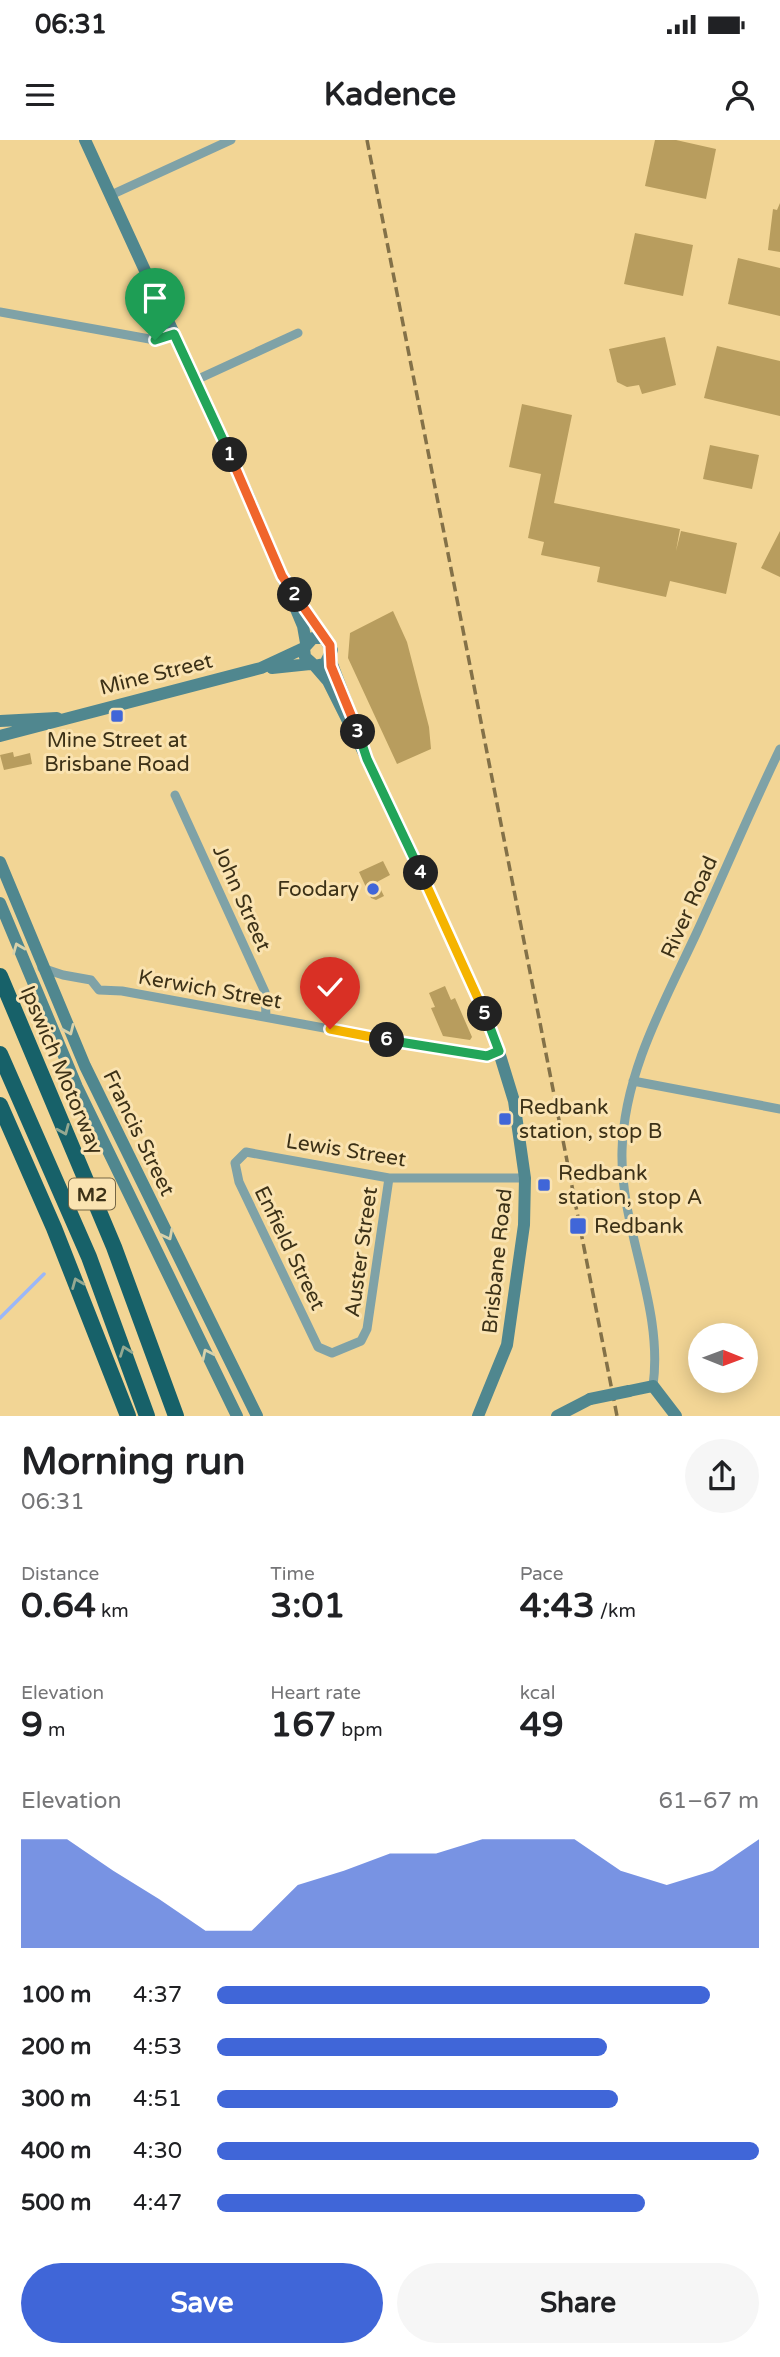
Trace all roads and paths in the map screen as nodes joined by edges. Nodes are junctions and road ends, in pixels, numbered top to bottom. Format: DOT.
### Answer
graph roads {
  1 [pos="85,140"];
  2 [pos="231,140"];
  3 [pos="111,195"];
  4 [pos="0,312"];
  5 [pos="298,333"];
  6 [pos="174,334"];
  7 [pos="196,380"];
  8 [pos="282,576"];
  9 [pos="323,638"];
  10 [pos="305,646"];
  11 [pos="330,659"];
  12 [pos="312,665"];
  13 [pos="261,668"];
  14 [pos="61,718"];
  15 [pos="0,721"];
  16 [pos="0,736"];
  17 [pos="780,749"];
  18 [pos="367,759"];
  19 [pos="175,794"];
  20 [pos="0,862"];
  21 [pos="0,903"];
  22 [pos="42,968"];
  23 [pos="0,976"];
  24 [pos="265,1017"];
  25 [pos="499,1051"];
  26 [pos="0,1054"];
  27 [pos="633,1082"];
  28 [pos="0,1105"];
  29 [pos="780,1108"];
  30 [pos="246,1152"];
  31 [pos="389,1178"];
  32 [pos="525,1178"];
  33 [pos="332,1353"];
  34 [pos="653,1386"];
  35 [pos="128,1416"];
  36 [pos="147,1416"];
  37 [pos="176,1416"];
  38 [pos="237,1416"];
  39 [pos="257,1416"];
  40 [pos="478,1416"];
  41 [pos="557,1416"];
  42 [pos="676,1416"];
  1 -- 3 [label="main road"];
  2 -- 3 [label="street"];
  3 -- 6 [label="main road"];
  4 -- 6 [label="street"];
  5 -- 7 [label="street"];
  6 -- 7 [label="main road"];
  7 -- 8 [label="main road"];
  8 -- 9 [label="main road"];
  8 -- 10 [label="main road"];
  9 -- 10 [label="main road"];
  9 -- 11 [label="main road"];
  10 -- 12 [label="main road"];
  10 -- 13 [label="main road, Mine Street"];
  11 -- 12 [label="main road"];
  11 -- 18 [label="main road, Brisbane Road"];
  12 -- 13 [label="main road, Mine Street"];
  12 -- 18 [label="main road, Brisbane Road"];
  13 -- 14 [label="main road, Mine Street"];
  14 -- 15 [label="main road, Mine Street"];
  14 -- 16 [label="main road, Mine Street"];
  17 -- 27 [label="street, River Road"];
  18 -- 25 [label="main road, Brisbane Road"];
  19 -- 24 [label="street, John Street"];
  20 -- 22 [label="main road, Francis Street"];
  38 -- 21 [label="main road, Francis Street, one-way"];
  22 -- 24 [label="street, Kerwich Street"];
  22 -- 39 [label="main road, Francis Street, one-way"];
  23 -- 37 [label="highway, Ipswich Motorway / M2, one-way"];
  24 -- 25 [label="street, Kerwich Street"];
  25 -- 32 [label="main road, Brisbane Road"];
  36 -- 26 [label="highway, M2, one-way"];
  27 -- 29 [label="street"];
  27 -- 34 [label="street, River Road"];
  35 -- 28 [label="highway, one-way"];
  30 -- 31 [label="street, Lewis Street"];
  30 -- 33 [label="street, Enfield Street"];
  31 -- 32 [label="street, Lewis Street"];
  31 -- 33 [label="street, Auster Street"];
  32 -- 40 [label="main road, Brisbane Road"];
  34 -- 41 [label="main road, bridge"];
  34 -- 42 [label="main road"];
}
